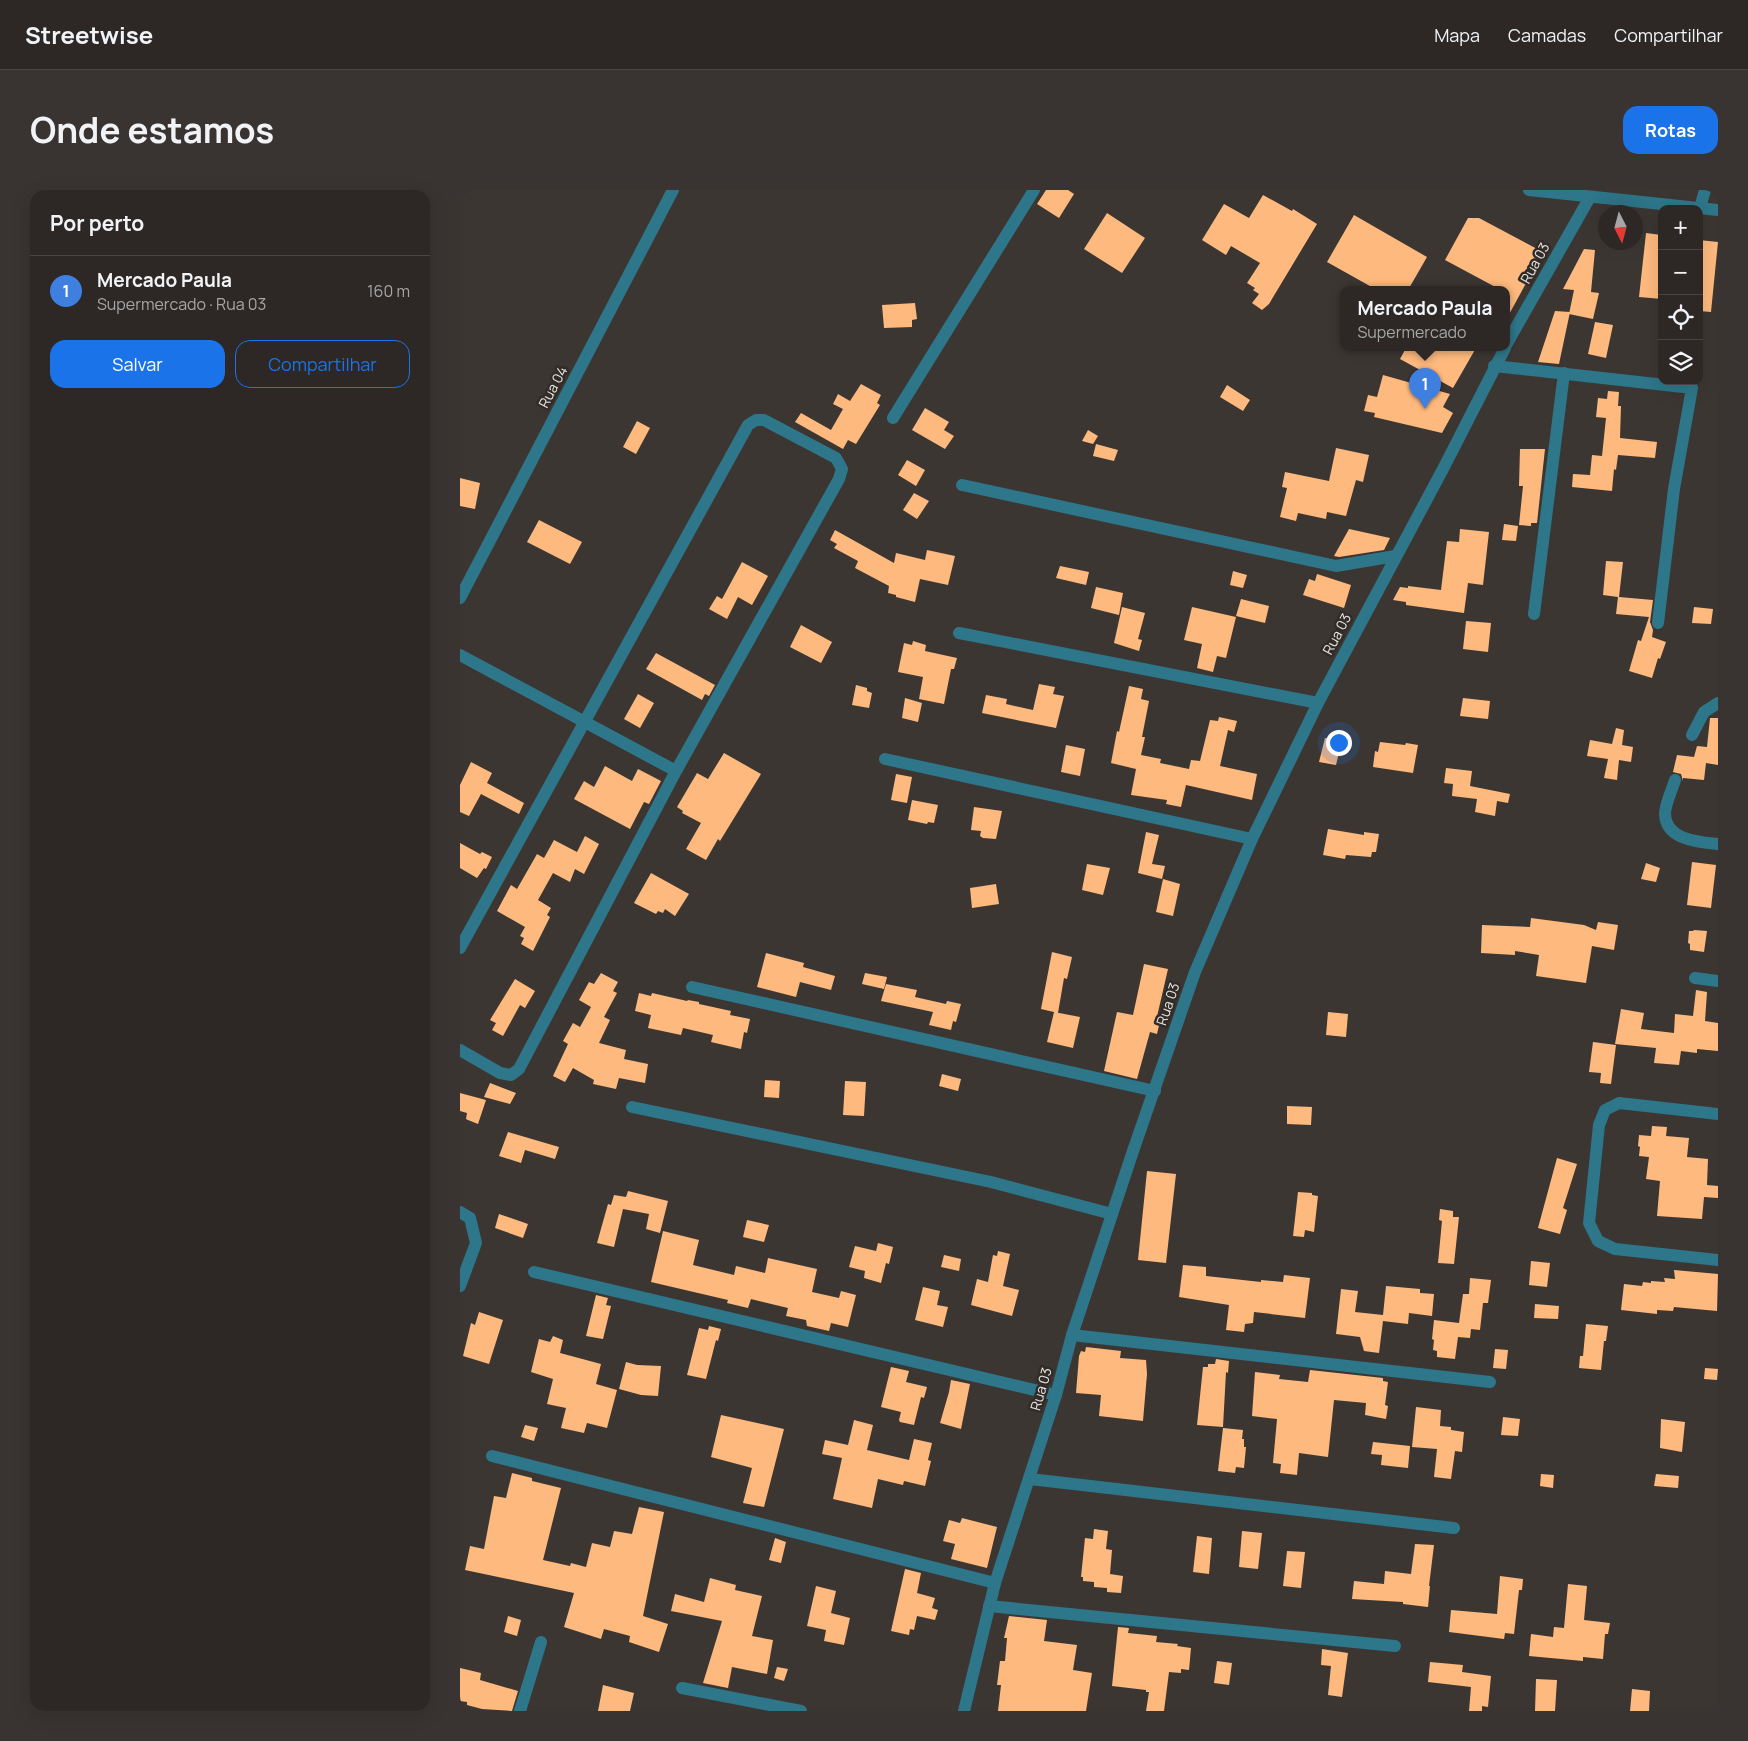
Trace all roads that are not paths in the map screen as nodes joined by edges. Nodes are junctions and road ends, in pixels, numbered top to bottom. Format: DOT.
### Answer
graph roads {
  1 [pos="674,190"];
  2 [pos="1034,190"];
  3 [pos="1529,190"];
  4 [pos="1705,190"];
  5 [pos="1590,197"];
  6 [pos="1670,205"];
  7 [pos="1701,205"];
  8 [pos="1703,208"];
  9 [pos="1718,210"];
  10 [pos="1510,337"];
  11 [pos="1502,351"];
  12 [pos="1494,366"];
  13 [pos="1564,373"];
  14 [pos="893,418"];
  15 [pos="962,486"];
  16 [pos="1395,556"];
  17 [pos="460,598"];
  18 [pos="1534,614"];
  19 [pos="1658,623"];
  20 [pos="958,633"];
  21 [pos="460,655"];
  22 [pos="1318,703"];
  23 [pos="1718,703"];
  24 [pos="583,722"];
  25 [pos="1692,735"];
  26 [pos="886,759"];
  27 [pos="676,771"];
  28 [pos="1675,780"];
  29 [pos="1252,839"];
  30 [pos="1718,844"];
  31 [pos="460,948"];
  32 [pos="1695,978"];
  33 [pos="1718,981"];
  34 [pos="692,987"];
  35 [pos="460,1050"];
  36 [pos="1155,1091"];
  37 [pos="632,1107"];
  38 [pos="1718,1114"];
  39 [pos="460,1212"];
  40 [pos="1112,1214"];
  41 [pos="1718,1260"];
  42 [pos="534,1272"];
  43 [pos="460,1286"];
  44 [pos="1072,1335"];
  45 [pos="1490,1382"];
  46 [pos="1056,1395"];
  47 [pos="492,1456"];
  48 [pos="1030,1479"];
  49 [pos="1454,1528"];
  50 [pos="995,1583"];
  51 [pos="989,1606"];
  52 [pos="541,1642"];
  53 [pos="1395,1646"];
  54 [pos="682,1688"];
  55 [pos="520,1711"];
  56 [pos="801,1711"];
  57 [pos="964,1711"];
  1 -- 17 [label="street, Rua 04"];
  2 -- 14 [label="street"];
  3 -- 5 [label="street"];
  4 -- 7 [label="street"];
  5 -- 6 [label="street"];
  5 -- 10 [label="street, Rua 03"];
  8 -- 9 [label="street"];
  11 -- 12 [label="street, Rua 03"];
  12 -- 13 [label="street"];
  12 -- 16 [label="street, Rua 03"];
  13 -- 18 [label="street"];
  13 -- 19 [label="street"];
  15 -- 16 [label="street"];
  16 -- 22 [label="street, Rua 03"];
  20 -- 22 [label="street"];
  21 -- 24 [label="street"];
  22 -- 29 [label="street, Rua 03"];
  23 -- 25 [label="street"];
  24 -- 27 [label="street"];
  24 -- 27 [label="street"];
  24 -- 31 [label="street"];
  26 -- 29 [label="street"];
  27 -- 35 [label="street"];
  28 -- 30 [label="street"];
  29 -- 36 [label="street, Rua 03"];
  32 -- 33 [label="street"];
  34 -- 36 [label="street"];
  36 -- 40 [label="street, Rua 03"];
  37 -- 40 [label="street"];
  38 -- 41 [label="street"];
  39 -- 43 [label="street"];
  40 -- 44 [label="street, Rua 03"];
  42 -- 46 [label="street"];
  44 -- 45 [label="street"];
  44 -- 46 [label="street, Rua 03"];
  46 -- 48 [label="street, Rua 03"];
  47 -- 50 [label="street"];
  48 -- 49 [label="street"];
  48 -- 50 [label="street, Rua 03"];
  50 -- 51 [label="street, Rua 03"];
  51 -- 53 [label="street"];
  51 -- 57 [label="street, Rua 03"];
  52 -- 55 [label="street"];
  54 -- 56 [label="street"];
}
